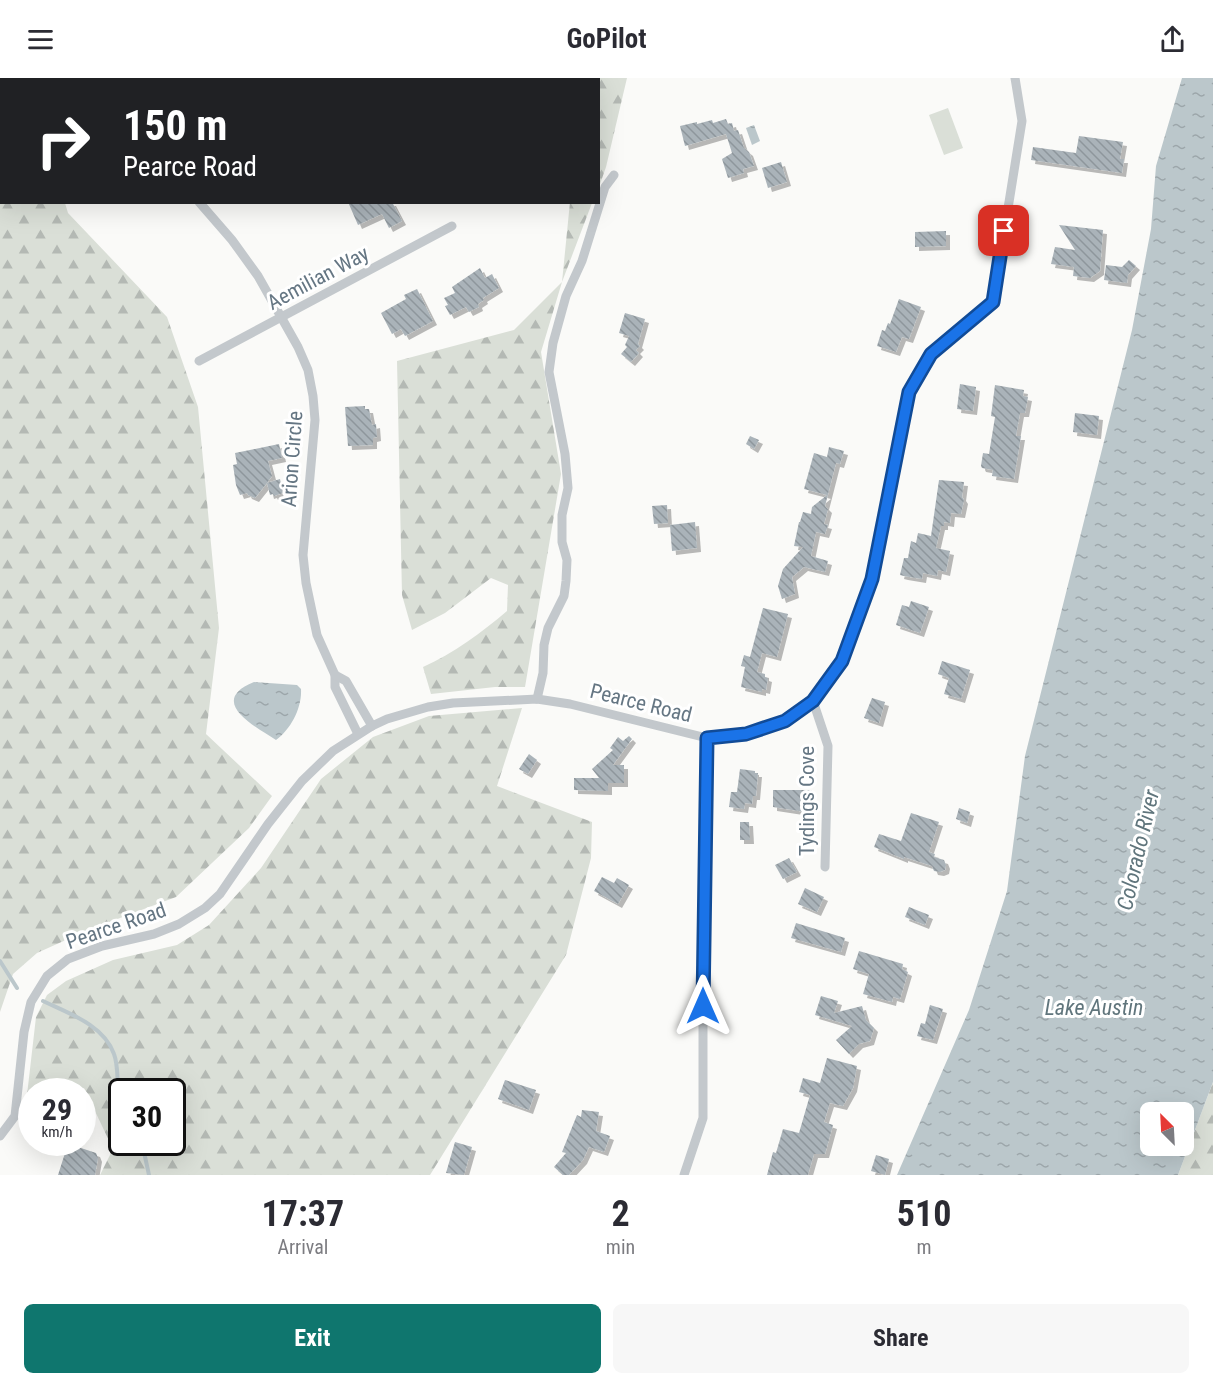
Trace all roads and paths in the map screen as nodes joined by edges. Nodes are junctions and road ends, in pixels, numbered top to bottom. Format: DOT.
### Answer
graph roads {
  1 [pos="1015,78"];
  2 [pos="614,175"];
  3 [pos="600,203"];
  4 [pos="201,204"];
  5 [pos="600,204"];
  6 [pos="452,226"];
  7 [pos="282,318"];
  8 [pos="199,361"];
  9 [pos="335,675"];
  10 [pos="537,699"];
  11 [pos="813,701"];
  12 [pos="372,726"];
  13 [pos="358,734"];
  14 [pos="707,738"];
  15 [pos="825,867"];
  16 [pos="0,1136"];
  17 [pos="684,1175"];
  1 -- 11 [label="street, Pearce Road"];
  2 -- 3 [label="street"];
  4 -- 7 [label="street, Arion Circle"];
  5 -- 10 [label="street"];
  6 -- 7 [label="street, Aemilian Way"];
  7 -- 8 [label="street, Aemilian Way"];
  7 -- 9 [label="street, Arion Circle"];
  9 -- 12 [label="street, Arion Circle"];
  9 -- 13 [label="street, Arion Circle"];
  10 -- 12 [label="street, Pearce Road"];
  10 -- 14 [label="street, Pearce Road"];
  11 -- 14 [label="street, Pearce Road"];
  11 -- 15 [label="street, Tydings Cove"];
  12 -- 13 [label="street, Pearce Road"];
  13 -- 16 [label="street, Pearce Road"];
  14 -- 17 [label="street"];
}
